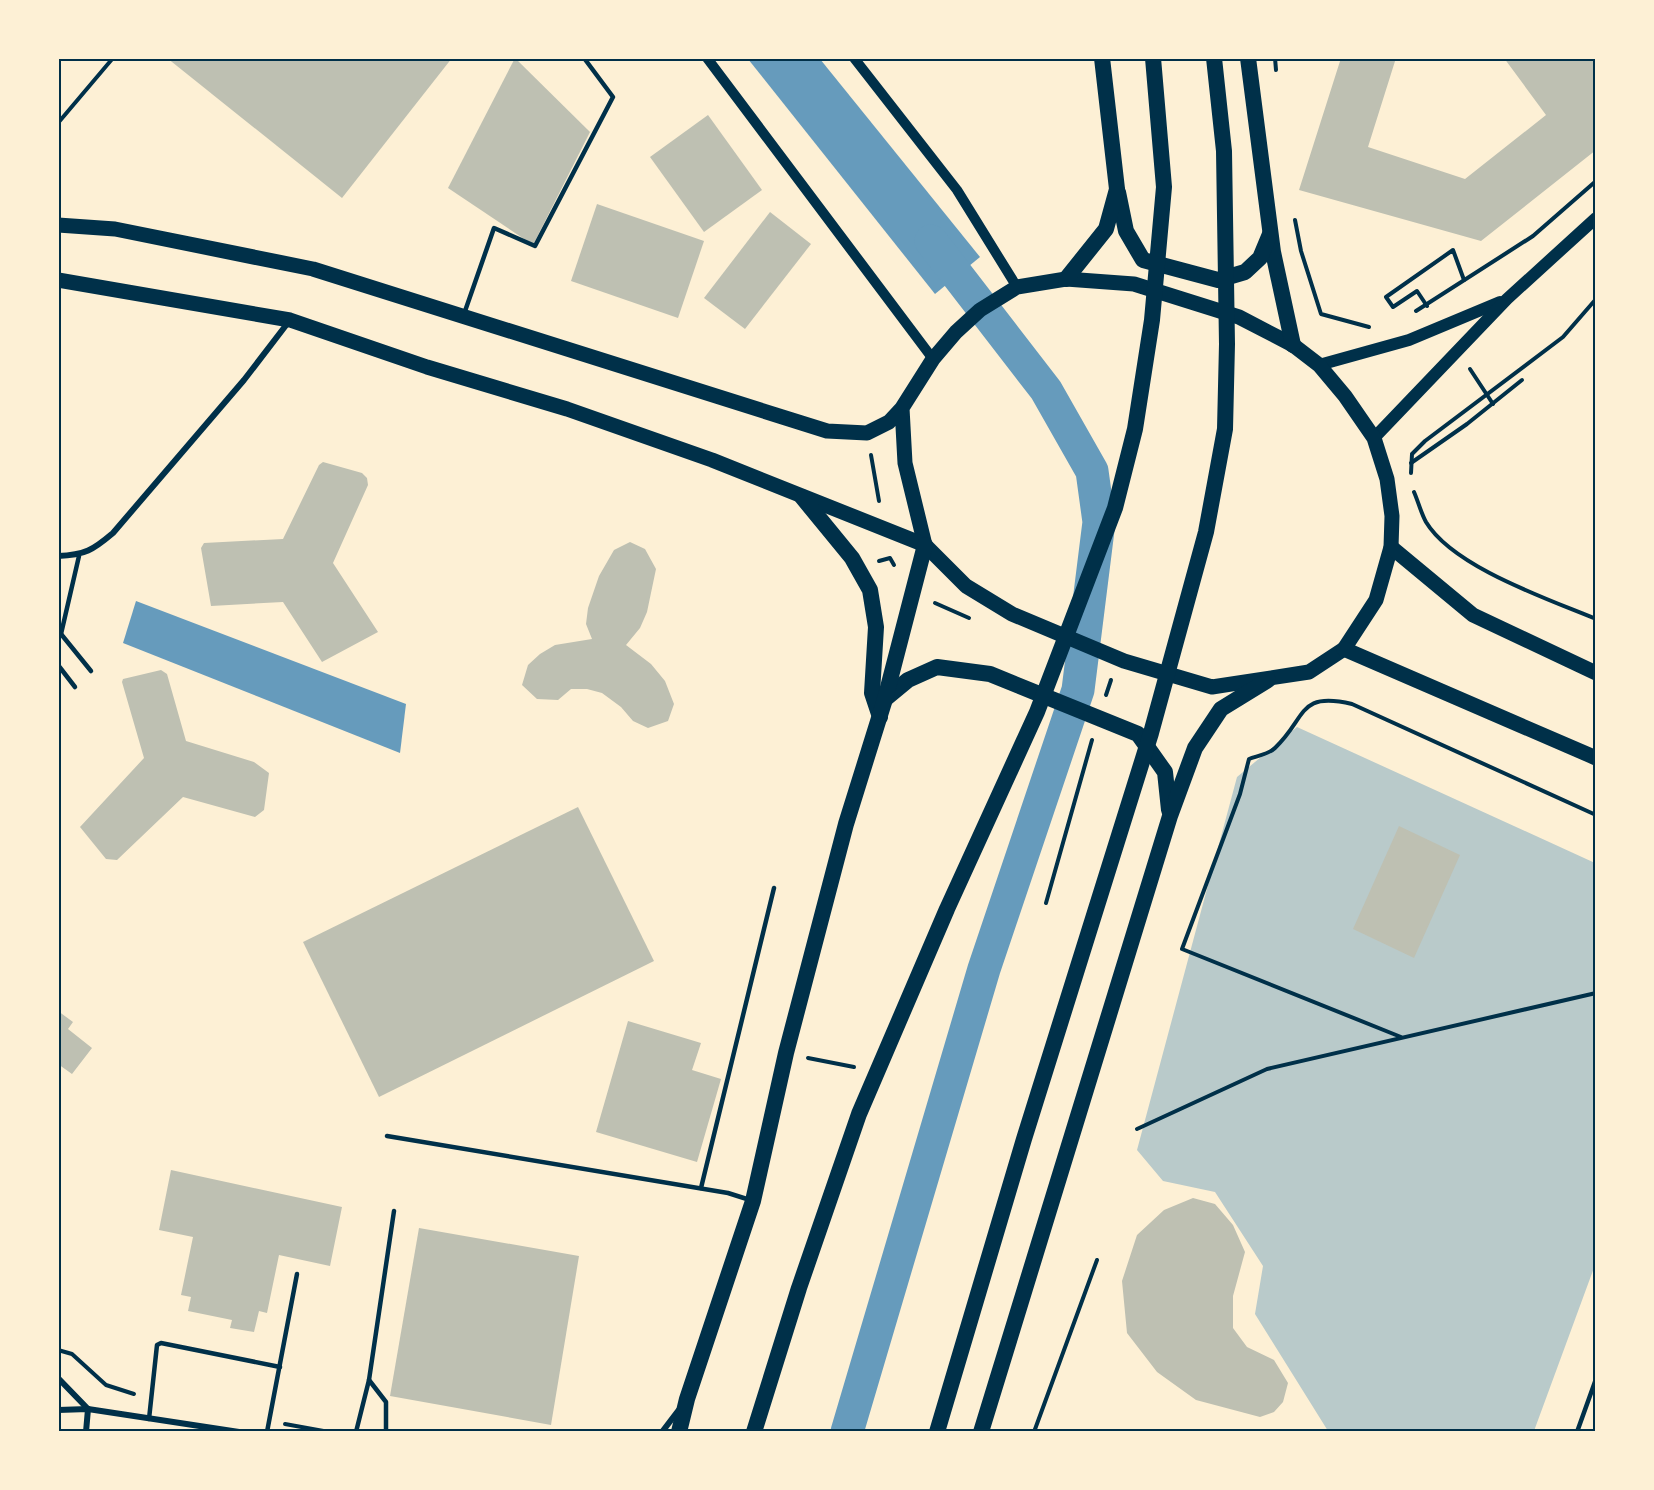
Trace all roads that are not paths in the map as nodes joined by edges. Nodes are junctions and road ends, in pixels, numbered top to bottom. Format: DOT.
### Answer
graph roads {
  1 [pos="584,58"];
  2 [pos="707,58"];
  3 [pos="854,58"];
  4 [pos="1102,58"];
  5 [pos="1154,58"];
  6 [pos="1214,58"];
  7 [pos="1248,58"];
  8 [pos="1117,189"];
  9 [pos="1596,218"];
  10 [pos="58,225"];
  11 [pos="1270,233"];
  12 [pos="1066,279"];
  13 [pos="58,280"];
  14 [pos="1013,289"];
  15 [pos="1507,299"];
  16 [pos="464,316"];
  17 [pos="290,320"];
  18 [pos="1293,345"];
  19 [pos="933,359"];
  20 [pos="1319,365"];
  21 [pos="902,408"];
  22 [pos="1374,438"];
  23 [pos="802,497"];
  24 [pos="925,545"];
  25 [pos="1390,547"];
  26 [pos="58,556"];
  27 [pos="79,556"];
  28 [pos="60,636"];
  29 [pos="1344,649"];
  30 [pos="58,665"];
  31 [pos="91,671"];
  32 [pos="1596,673"];
  33 [pos="1268,680"];
  34 [pos="75,687"];
  35 [pos="885,699"];
  36 [pos="880,717"];
  37 [pos="1596,758"];
  38 [pos="1170,816"];
  39 [pos="774,888"];
  40 [pos="387,1136"];
  41 [pos="701,1188"];
  42 [pos="753,1201"];
  43 [pos="394,1211"];
  44 [pos="297,1274"];
  45 [pos="280,1367"];
  46 [pos="58,1378"];
  47 [pos="1596,1379"];
  48 [pos="369,1380"];
  49 [pos="687,1399"];
  50 [pos="88,1409"];
  51 [pos="58,1410"];
  52 [pos="149,1419"];
  53 [pos="86,1431"];
  54 [pos="239,1431"];
  55 [pos="267,1431"];
  56 [pos="356,1431"];
  57 [pos="386,1431"];
  58 [pos="662,1431"];
  59 [pos="679,1431"];
  60 [pos="754,1431"];
  61 [pos="938,1431"];
  62 [pos="981,1431"];
  63 [pos="1577,1431"];
  1 -- 16 [label="lane"];
  2 -- 19 [label="street"];
  3 -- 14 [label="street"];
  4 -- 8 [label="highway"];
  5 -- 60 [label="highway"];
  6 -- 61 [label="highway"];
  7 -- 11 [label="highway"];
  8 -- 11 [label="highway"];
  8 -- 12 [label="highway"];
  9 -- 15 [label="main road"];
  10 -- 16 [label="main road"];
  11 -- 18 [label="highway"];
  12 -- 14 [label="main road"];
  12 -- 18 [label="main road"];
  13 -- 17 [label="main road"];
  14 -- 19 [label="main road"];
  15 -- 20 [label="main road"];
  15 -- 22 [label="main road"];
  16 -- 21 [label="main road"];
  17 -- 23 [label="main road"];
  17 -- 27 [label="street"];
  18 -- 20 [label="main road"];
  19 -- 21 [label="main road"];
  20 -- 22 [label="main road"];
  21 -- 24 [label="main road"];
  22 -- 25 [label="main road"];
  23 -- 24 [label="main road"];
  23 -- 36 [label="highway"];
  24 -- 33 [label="main road"];
  24 -- 35 [label="highway"];
  25 -- 29 [label="main road"];
  25 -- 32 [label="main road"];
  26 -- 27 [label="street"];
  27 -- 28 [label="lane"];
  28 -- 31 [label="lane"];
  29 -- 33 [label="main road"];
  29 -- 37 [label="main road"];
  30 -- 34 [label="lane"];
  33 -- 38 [label="highway"];
  35 -- 36 [label="highway"];
  35 -- 38 [label="highway"];
  36 -- 42 [label="highway"];
  38 -- 62 [label="highway"];
  39 -- 41 [label="lane"];
  40 -- 41 [label="lane"];
  41 -- 42 [label="lane"];
  42 -- 49 [label="highway"];
  43 -- 48 [label="lane"];
  44 -- 45 [label="lane"];
  45 -- 52 [label="lane"];
  45 -- 55 [label="lane"];
  46 -- 50 [label="street"];
  47 -- 63 [label="lane"];
  48 -- 56 [label="lane"];
  48 -- 57 [label="lane"];
  49 -- 58 [label="street"];
  49 -- 59 [label="highway"];
  50 -- 51 [label="street"];
  50 -- 52 [label="street"];
  50 -- 53 [label="street"];
  52 -- 54 [label="street"];
}
